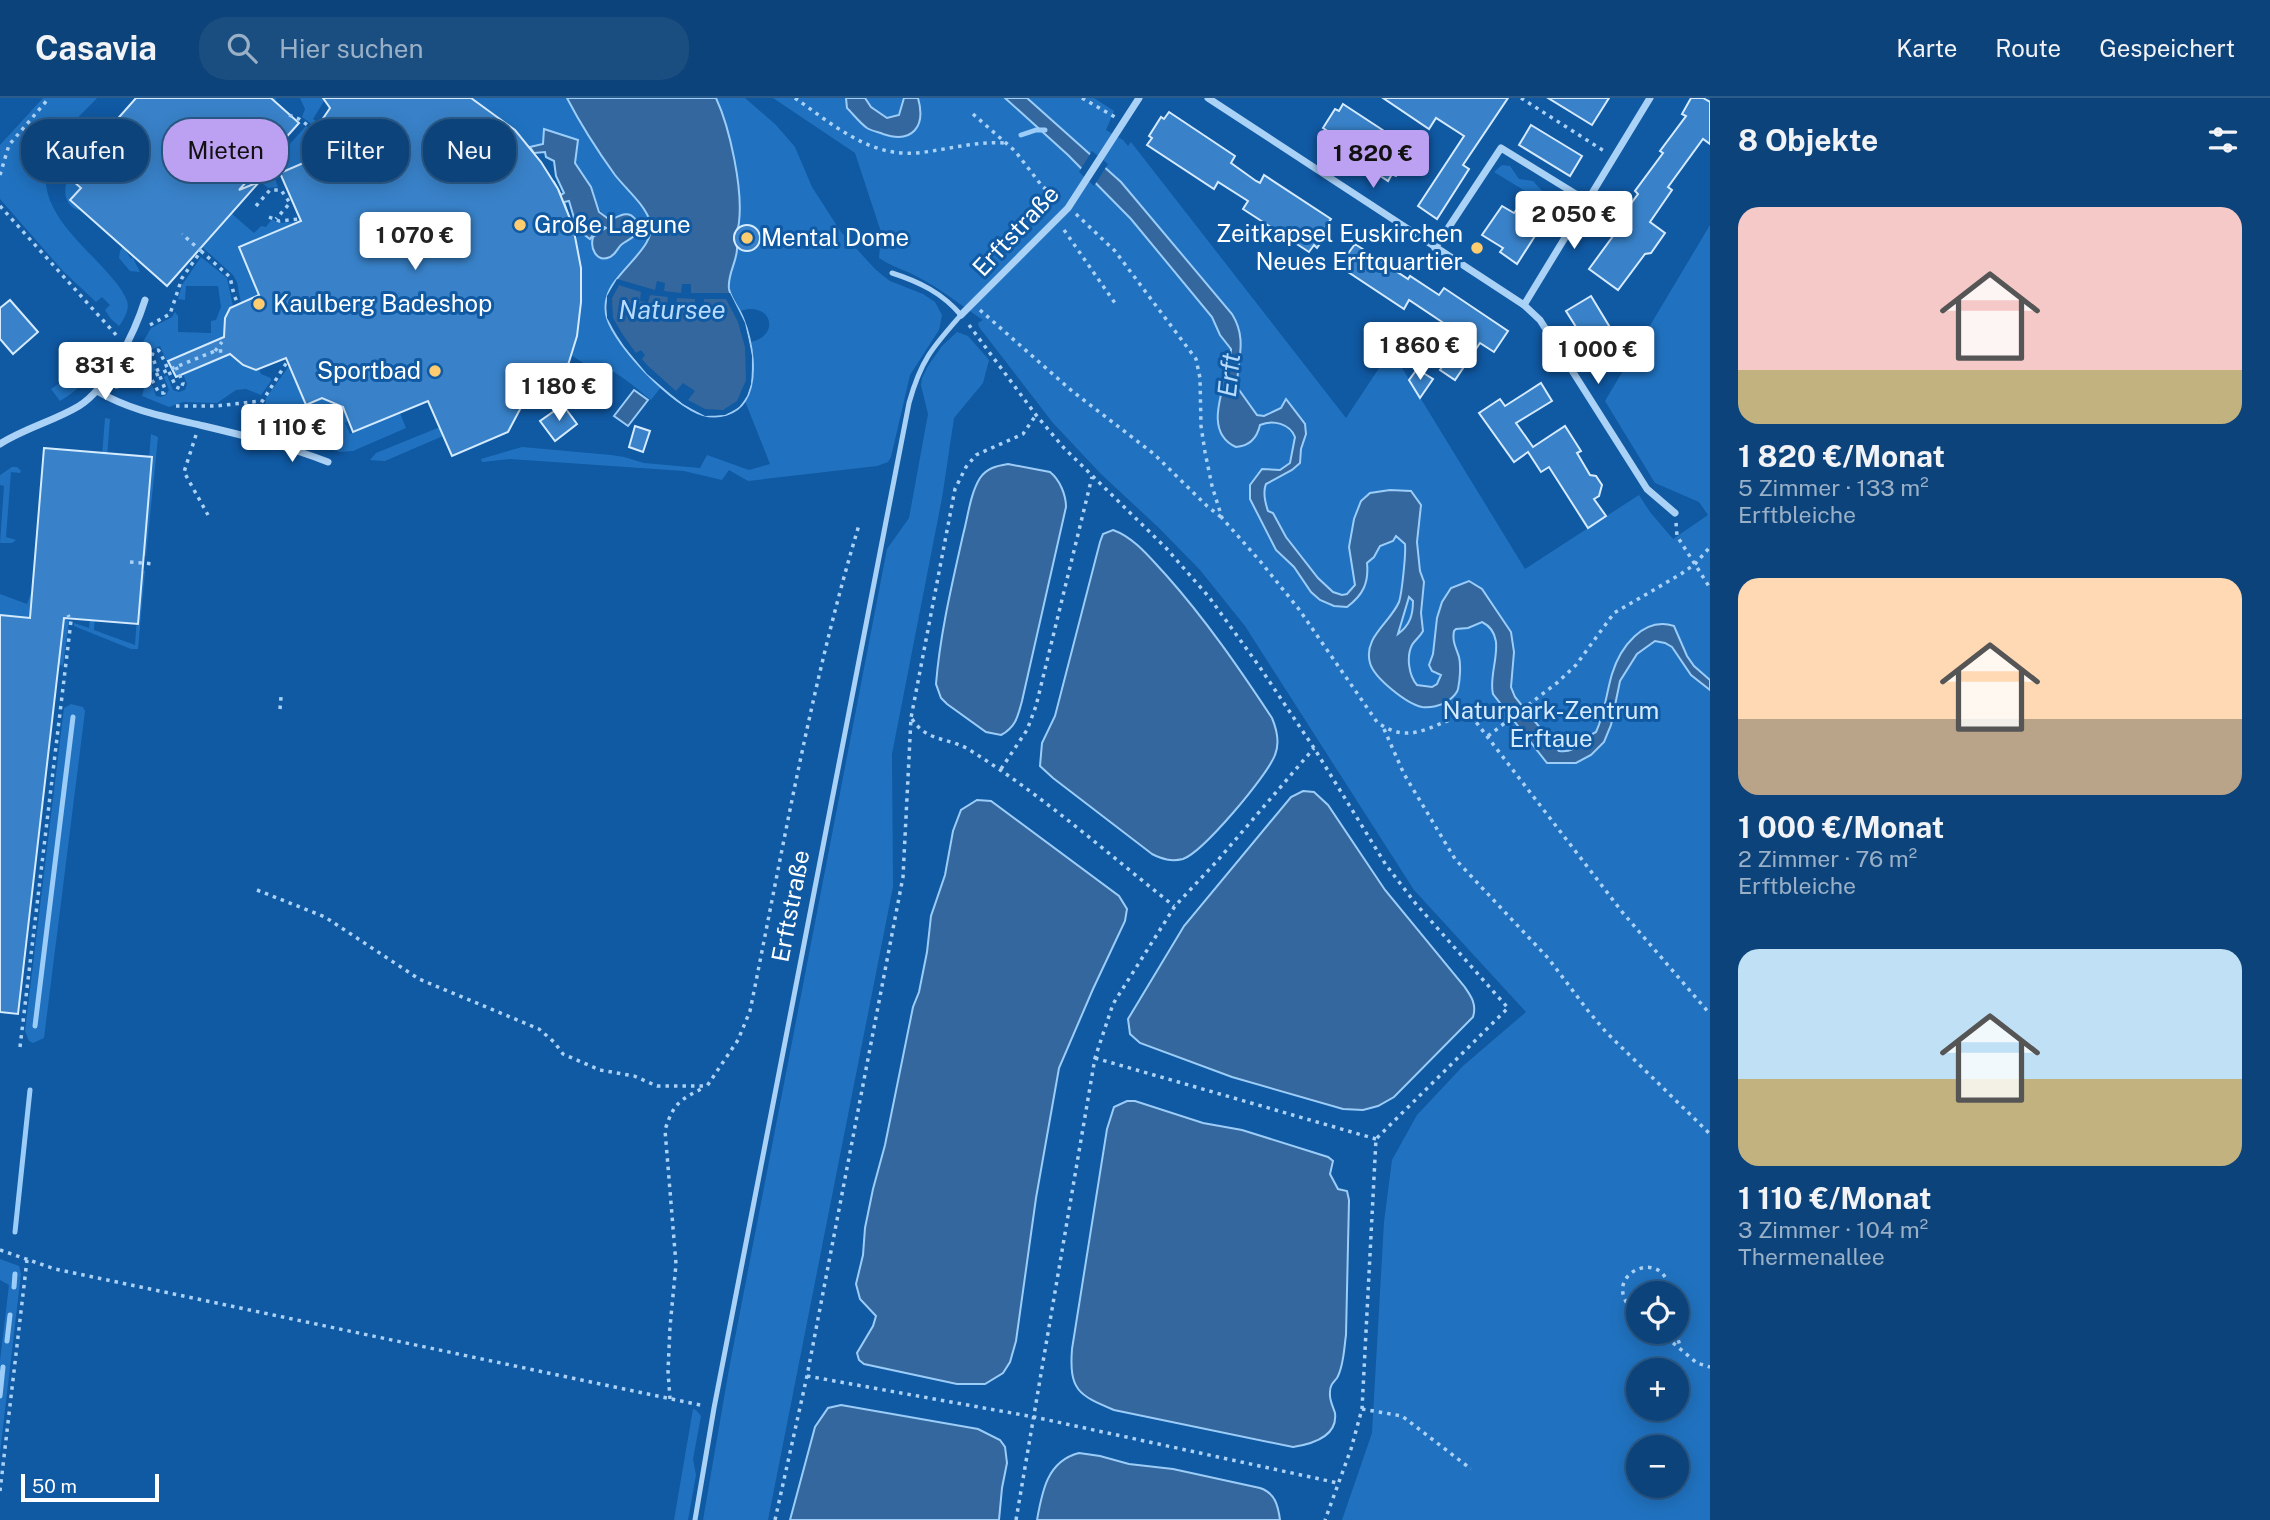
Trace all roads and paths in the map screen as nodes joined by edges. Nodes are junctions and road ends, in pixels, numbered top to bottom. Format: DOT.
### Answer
graph roads {
  1 [pos="49,98"];
  2 [pos="795,98"];
  3 [pos="1082,98"];
  4 [pos="1139,98"];
  5 [pos="1208,98"];
  6 [pos="1521,98"];
  7 [pos="1650,98"];
  8 [pos="973,114"];
  9 [pos="289,115"];
  10 [pos="302,121"];
  11 [pos="1123,122"];
  12 [pos="1006,143"];
  13 [pos="1614,157"];
  14 [pos="0,175"];
  15 [pos="1587,201"];
  16 [pos="0,206"];
  17 [pos="256,206"];
  18 [pos="1068,208"];
  19 [pos="269,217"];
  20 [pos="276,219"];
  21 [pos="300,219"];
  22 [pos="1056,220"];
  23 [pos="183,234"];
  24 [pos="1435,248"];
  25 [pos="201,251"];
  26 [pos="892,273"];
  27 [pos="145,300"];
  28 [pos="238,304"];
  29 [pos="973,305"];
  30 [pos="1524,305"];
  31 [pos="1116,306"];
  32 [pos="961,315"];
  33 [pos="146,330"];
  34 [pos="141,339"];
  35 [pos="222,342"];
  36 [pos="126,343"];
  37 [pos="135,349"];
  38 [pos="215,351"];
  39 [pos="225,351"];
  40 [pos="130,359"];
  41 [pos="142,360"];
  42 [pos="287,362"];
  43 [pos="176,367"];
  44 [pos="125,369"];
  45 [pos="168,371"];
  46 [pos="160,374"];
  47 [pos="150,377"];
  48 [pos="140,382"];
  49 [pos="134,384"];
  50 [pos="97,391"];
  51 [pos="134,396"];
  52 [pos="261,401"];
  53 [pos="340,406"];
  54 [pos="171,408"];
  55 [pos="1036,415"];
  56 [pos="199,424"];
  57 [pos="242,435"];
  58 [pos="0,444"];
  59 [pos="315,457"];
  60 [pos="328,462"];
  61 [pos="1092,477"];
  62 [pos="1675,513"];
  63 [pos="208,515"];
  64 [pos="1222,518"];
  65 [pos="859,525"];
  66 [pos="1677,536"];
  67 [pos="1710,547"];
  68 [pos="130,562"];
  69 [pos="155,564"];
  70 [pos="1695,565"];
  71 [pos="1710,588"];
  72 [pos="68,615"];
  73 [pos="281,696"];
  74 [pos="280,709"];
  75 [pos="52,716"];
  76 [pos="911,718"];
  77 [pos="59,721"];
  78 [pos="1383,727"];
  79 [pos="1489,734"];
  80 [pos="1314,748"];
  81 [pos="46,760"];
  82 [pos="54,761"];
  83 [pos="1000,769"];
  84 [pos="36,851"];
  85 [pos="43,851"];
  86 [pos="257,890"];
  87 [pos="1175,906"];
  88 [pos="25,942"];
  89 [pos="32,942"];
  90 [pos="1710,1014"];
  91 [pos="20,1047"];
  92 [pos="1095,1058"];
  93 [pos="707,1086"];
  94 [pos="1710,1134"];
  95 [pos="1376,1139"];
  96 [pos="0,1250"];
  97 [pos="27,1260"];
  98 [pos="1666,1281"];
  99 [pos="1626,1303"];
  100 [pos="1675,1344"];
  101 [pos="1679,1344"];
  102 [pos="1680,1348"];
  103 [pos="1710,1367"];
  104 [pos="807,1376"];
  105 [pos="670,1399"];
  106 [pos="714,1408"];
  107 [pos="1362,1409"];
  108 [pos="1034,1417"];
  109 [pos="1471,1469"];
  110 [pos="1338,1483"];
  111 [pos="0,1491"];
  112 [pos="695,1520"];
  113 [pos="775,1520"];
  114 [pos="1016,1520"];
  115 [pos="1325,1520"];
  1 -- 14 [label="path"];
  2 -- 12 [label="path"];
  3 -- 11 [label="path"];
  4 -- 11 [label="street, Erftstraße"];
  5 -- 24 [label="street"];
  6 -- 13 [label="path"];
  7 -- 13 [label="street"];
  8 -- 12 [label="path"];
  9 -- 10 [label="path"];
  11 -- 18 [label="street, Erftstraße"];
  12 -- 18 [label="path"];
  13 -- 15 [label="street"];
  15 -- 24 [label="street"];
  15 -- 30 [label="street"];
  16 -- 36 [label="path"];
  17 -- 20 [label="path"];
  18 -- 22 [label="street, Erftstraße"];
  18 -- 64 [label="path"];
  19 -- 20 [label="path"];
  20 -- 21 [label="path"];
  22 -- 29 [label="street, Erftstraße"];
  22 -- 31 [label="path"];
  23 -- 25 [label="path"];
  24 -- 30 [label="street"];
  25 -- 28 [label="path"];
  25 -- 33 [label="path"];
  26 -- 32 [label="lane"];
  27 -- 36 [label="street"];
  29 -- 32 [label="street, Erftstraße"];
  29 -- 64 [label="path"];
  30 -- 62 [label="street"];
  32 -- 55 [label="path"];
  32 -- 106 [label="lane, Erftstraße"];
  34 -- 37 [label="path"];
  35 -- 38 [label="path"];
  36 -- 50 [label="street"];
  37 -- 40 [label="path"];
  37 -- 41 [label="path"];
  38 -- 39 [label="path"];
  38 -- 43 [label="path"];
  41 -- 47 [label="path"];
  41 -- 49 [label="path"];
  42 -- 52 [label="path"];
  43 -- 45 [label="path"];
  43 -- 45 [label="path"];
  44 -- 51 [label="path"];
  45 -- 46 [label="path"];
  45 -- 46 [label="path"];
  46 -- 47 [label="path"];
  46 -- 47 [label="path"];
  47 -- 48 [label="path"];
  50 -- 56 [label="street"];
  50 -- 58 [label="street"];
  52 -- 54 [label="path"];
  52 -- 57 [label="path"];
  53 -- 59 [label="path"];
  55 -- 61 [label="path"];
  55 -- 76 [label="path"];
  56 -- 57 [label="street"];
  56 -- 63 [label="path"];
  57 -- 59 [label="street"];
  59 -- 60 [label="street"];
  61 -- 80 [label="path"];
  61 -- 83 [label="path"];
  64 -- 78 [label="path"];
  65 -- 93 [label="path"];
  66 -- 70 [label="path"];
  67 -- 70 [label="path"];
  68 -- 69 [label="path"];
  70 -- 71 [label="path"];
  70 -- 79 [label="path"];
  72 -- 77 [label="path"];
  73 -- 74 [label="path"];
  75 -- 77 [label="path"];
  76 -- 83 [label="path"];
  76 -- 104 [label="path"];
  77 -- 82 [label="path"];
  78 -- 79 [label="path"];
  78 -- 94 [label="path"];
  79 -- 90 [label="path"];
  80 -- 87 [label="path"];
  80 -- 95 [label="path"];
  81 -- 82 [label="path"];
  82 -- 85 [label="path"];
  83 -- 87 [label="path"];
  84 -- 85 [label="path"];
  85 -- 89 [label="path"];
  86 -- 93 [label="path"];
  87 -- 92 [label="path"];
  88 -- 89 [label="path"];
  89 -- 91 [label="path"];
  92 -- 95 [label="path"];
  92 -- 108 [label="path"];
  93 -- 105 [label="path"];
  95 -- 107 [label="path"];
  96 -- 97 [label="path"];
  97 -- 105 [label="path"];
  97 -- 111 [label="path"];
  98 -- 99 [label="path"];
  100 -- 102 [label="path"];
  101 -- 102 [label="path"];
  102 -- 103 [label="path"];
  104 -- 108 [label="path"];
  104 -- 113 [label="path"];
  105 -- 106 [label="path"];
  106 -- 112 [label="lane, Erftstraße"];
  107 -- 109 [label="path"];
  107 -- 110 [label="path"];
  108 -- 110 [label="path"];
  108 -- 114 [label="path"];
  110 -- 115 [label="path"];
}
